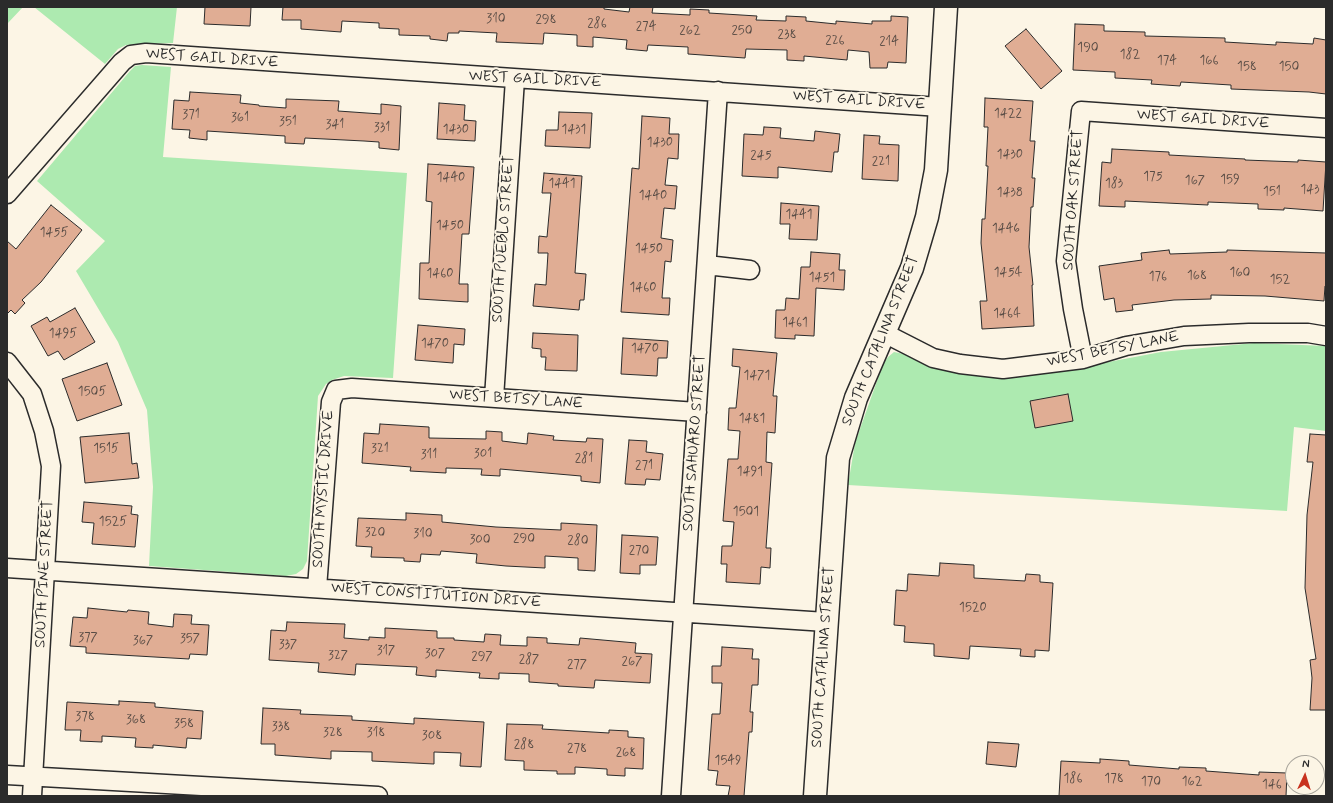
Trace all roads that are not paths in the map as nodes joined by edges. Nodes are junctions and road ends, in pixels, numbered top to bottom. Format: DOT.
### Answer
graph roads {
  1 [pos="946,7"];
  2 [pos="515,80"];
  3 [pos="718,91"];
  4 [pos="940,107"];
  5 [pos="1081,111"];
  6 [pos="1326,128"];
  7 [pos="7,194"];
  8 [pos="706,265"];
  9 [pos="750,270"];
  10 [pos="884,333"];
  11 [pos="1326,336"];
  12 [pos="1083,359"];
  13 [pos="7,362"];
  14 [pos="336,390"];
  15 [pos="494,398"];
  16 [pos="697,412"];
  17 [pos="7,568"];
  18 [pos="46,570"];
  19 [pos="317,588"];
  20 [pos="684,613"];
  21 [pos="826,622"];
  22 [pos="7,775"];
  23 [pos="34,776"];
  24 [pos="32,796"];
  25 [pos="378,796"];
  26 [pos="671,796"];
  27 [pos="815,796"];
  1 -- 4 [label="street, SOUTH CATALINA STREET"];
  2 -- 3 [label="street, WEST GAIL DRIVE"];
  2 -- 7 [label="street, WEST GAIL DRIVE"];
  2 -- 15 [label="street, SOUTH PUEBLO STREET"];
  3 -- 4 [label="street, WEST GAIL DRIVE"];
  3 -- 8 [label="street, SOUTH SAHUARO STREET"];
  4 -- 10 [label="street, SOUTH CATALINA STREET"];
  5 -- 6 [label="street, WEST GAIL DRIVE"];
  5 -- 12 [label="street, SOUTH OAK STREET"];
  8 -- 9 [label="street"];
  8 -- 16 [label="street, SOUTH SAHUARO STREET"];
  10 -- 12 [label="street, WEST BETSY LANE"];
  10 -- 21 [label="street, SOUTH CATALINA STREET"];
  11 -- 12 [label="street, WEST BETSY LANE"];
  13 -- 18 [label="street, SOUTH PINE STREET"];
  14 -- 15 [label="street, WEST BETSY LANE"];
  14 -- 19 [label="street, SOUTH MYSTIC DRIVE"];
  15 -- 16 [label="street, WEST BETSY LANE"];
  16 -- 20 [label="street, SOUTH SAHUARO STREET"];
  17 -- 18 [label="street, WEST CONSTITUTION DRIVE"];
  18 -- 19 [label="street, WEST CONSTITUTION DRIVE"];
  18 -- 23 [label="street, SOUTH PINE STREET"];
  19 -- 20 [label="street, WEST CONSTITUTION DRIVE"];
  20 -- 21 [label="street, WEST CONSTITUTION DRIVE"];
  20 -- 26 [label="street, SOUTH SAHUARO STREET"];
  21 -- 27 [label="street, SOUTH CATALINA STREET"];
  22 -- 23 [label="street"];
  23 -- 24 [label="street, SOUTH PINE STREET"];
  23 -- 25 [label="street"];
}
